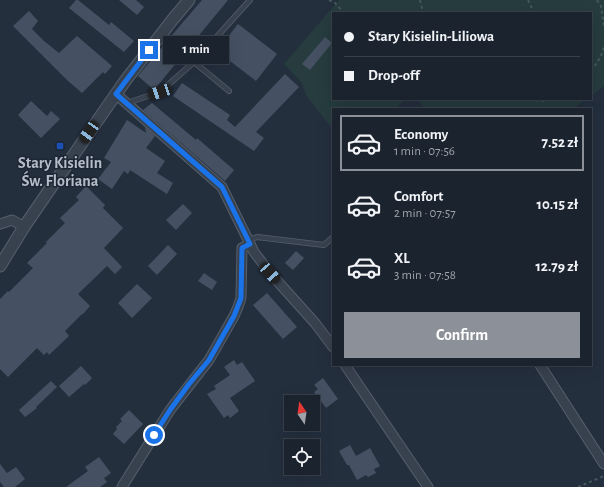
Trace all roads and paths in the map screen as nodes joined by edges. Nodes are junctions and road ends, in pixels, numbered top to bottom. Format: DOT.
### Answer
graph roads {
  1 [pos="189,0"];
  2 [pos="250,0"];
  3 [pos="329,0"];
  4 [pos="415,0"];
  5 [pos="528,0"];
  6 [pos="597,0"];
  7 [pos="420,1"];
  8 [pos="343,12"];
  9 [pos="423,12"];
  10 [pos="534,12"];
  11 [pos="604,27"];
  12 [pos="604,46"];
  13 [pos="194,62"];
  14 [pos="592,70"];
  15 [pos="229,91"];
  16 [pos="116,94"];
  17 [pos="127,103"];
  18 [pos="0,224"];
  19 [pos="24,226"];
  20 [pos="332,238"];
  21 [pos="249,242"];
  22 [pos="0,266"];
  23 [pos="332,345"];
  24 [pos="347,366"];
  25 [pos="541,366"];
  26 [pos="604,464"];
  27 [pos="604,476"];
  28 [pos="122,487"];
  29 [pos="428,487"];
  30 [pos="578,487"];
  1 -- 16 [label="street"];
  2 -- 13 [label="lane"];
  3 -- 8 [label="path"];
  4 -- 7 [label="path"];
  5 -- 10 [label="path"];
  6 -- 11 [label="path"];
  7 -- 9 [label="path"];
  12 -- 14 [label="path"];
  13 -- 15 [label="lane"];
  13 -- 17 [label="lane"];
  16 -- 17 [label="street"];
  16 -- 19 [label="street"];
  17 -- 21 [label="street"];
  18 -- 19 [label="street"];
  19 -- 22 [label="street"];
  20 -- 21 [label="lane"];
  21 -- 23 [label="street"];
  21 -- 28 [label="street"];
  24 -- 29 [label="street"];
  25 -- 26 [label="street"];
  27 -- 30 [label="path"];
}
